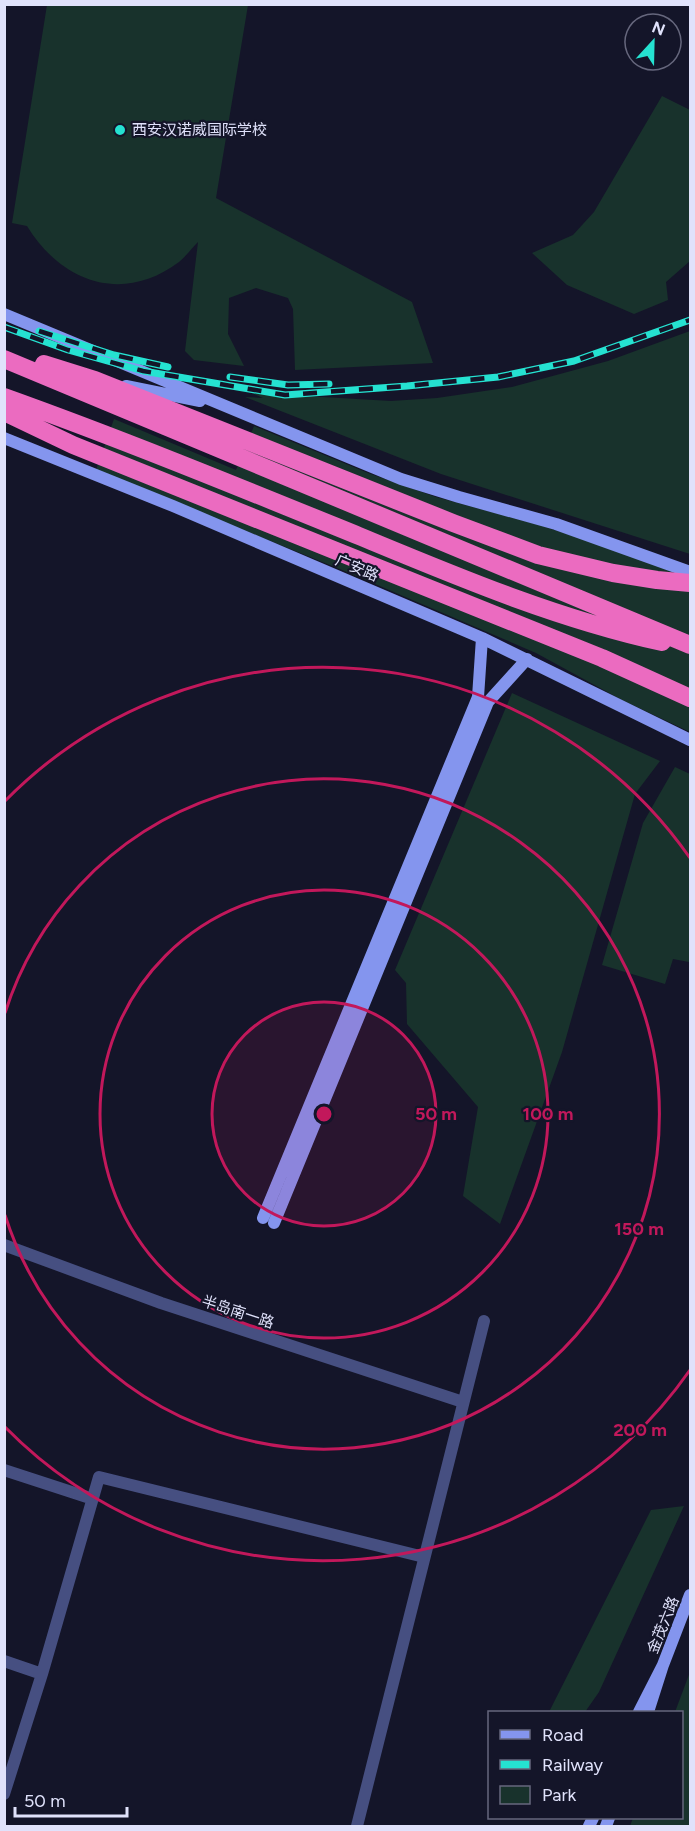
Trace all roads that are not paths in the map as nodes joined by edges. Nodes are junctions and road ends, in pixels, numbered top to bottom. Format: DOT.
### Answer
graph roads {
  1 [pos="4,314"];
  2 [pos="4,351"];
  3 [pos="4,359"];
  4 [pos="94,380"];
  5 [pos="4,398"];
  6 [pos="225,405"];
  7 [pos="4,412"];
  8 [pos="4,438"];
  9 [pos="690,572"];
  10 [pos="690,583"];
  11 [pos="482,638"];
  12 [pos="690,646"];
  13 [pos="527,659"];
  14 [pos="690,698"];
  15 [pos="690,741"];
  16 [pos="4,1245"];
  17 [pos="484,1321"];
  18 [pos="463,1402"];
  19 [pos="4,1470"];
  20 [pos="93,1499"];
  21 [pos="424,1557"];
  22 [pos="690,1595"];
  23 [pos="4,1661"];
  24 [pos="663,1665"];
  25 [pos="42,1674"];
  26 [pos="640,1711"];
  27 [pos="649,1711"];
  28 [pos="4,1794"];
  29 [pos="357,1827"];
  1 -- 6 [label="main road"];
  2 -- 4 [label="highway"];
  3 -- 12 [label="highway"];
  4 -- 6 [label="main road"];
  4 -- 10 [label="highway"];
  5 -- 12 [label="highway"];
  6 -- 9 [label="main road"];
  7 -- 14 [label="highway"];
  8 -- 11 [label="main road, 广安路"];
  11 -- 13 [label="main road, 广安路"];
  11 -- 13 [label="main road"];
  13 -- 15 [label="main road, 广安路"];
  16 -- 18 [label="street, 半岛南一路"];
  17 -- 18 [label="street"];
  18 -- 21 [label="street"];
  19 -- 20 [label="street"];
  20 -- 21 [label="street"];
  20 -- 25 [label="street"];
  21 -- 29 [label="street"];
  22 -- 24 [label="main road, 金茂六路"];
  23 -- 25 [label="street"];
  24 -- 26 [label="main road, 金茂六路"];
  24 -- 27 [label="main road, 金茂六路"];
  25 -- 28 [label="street"];
}
